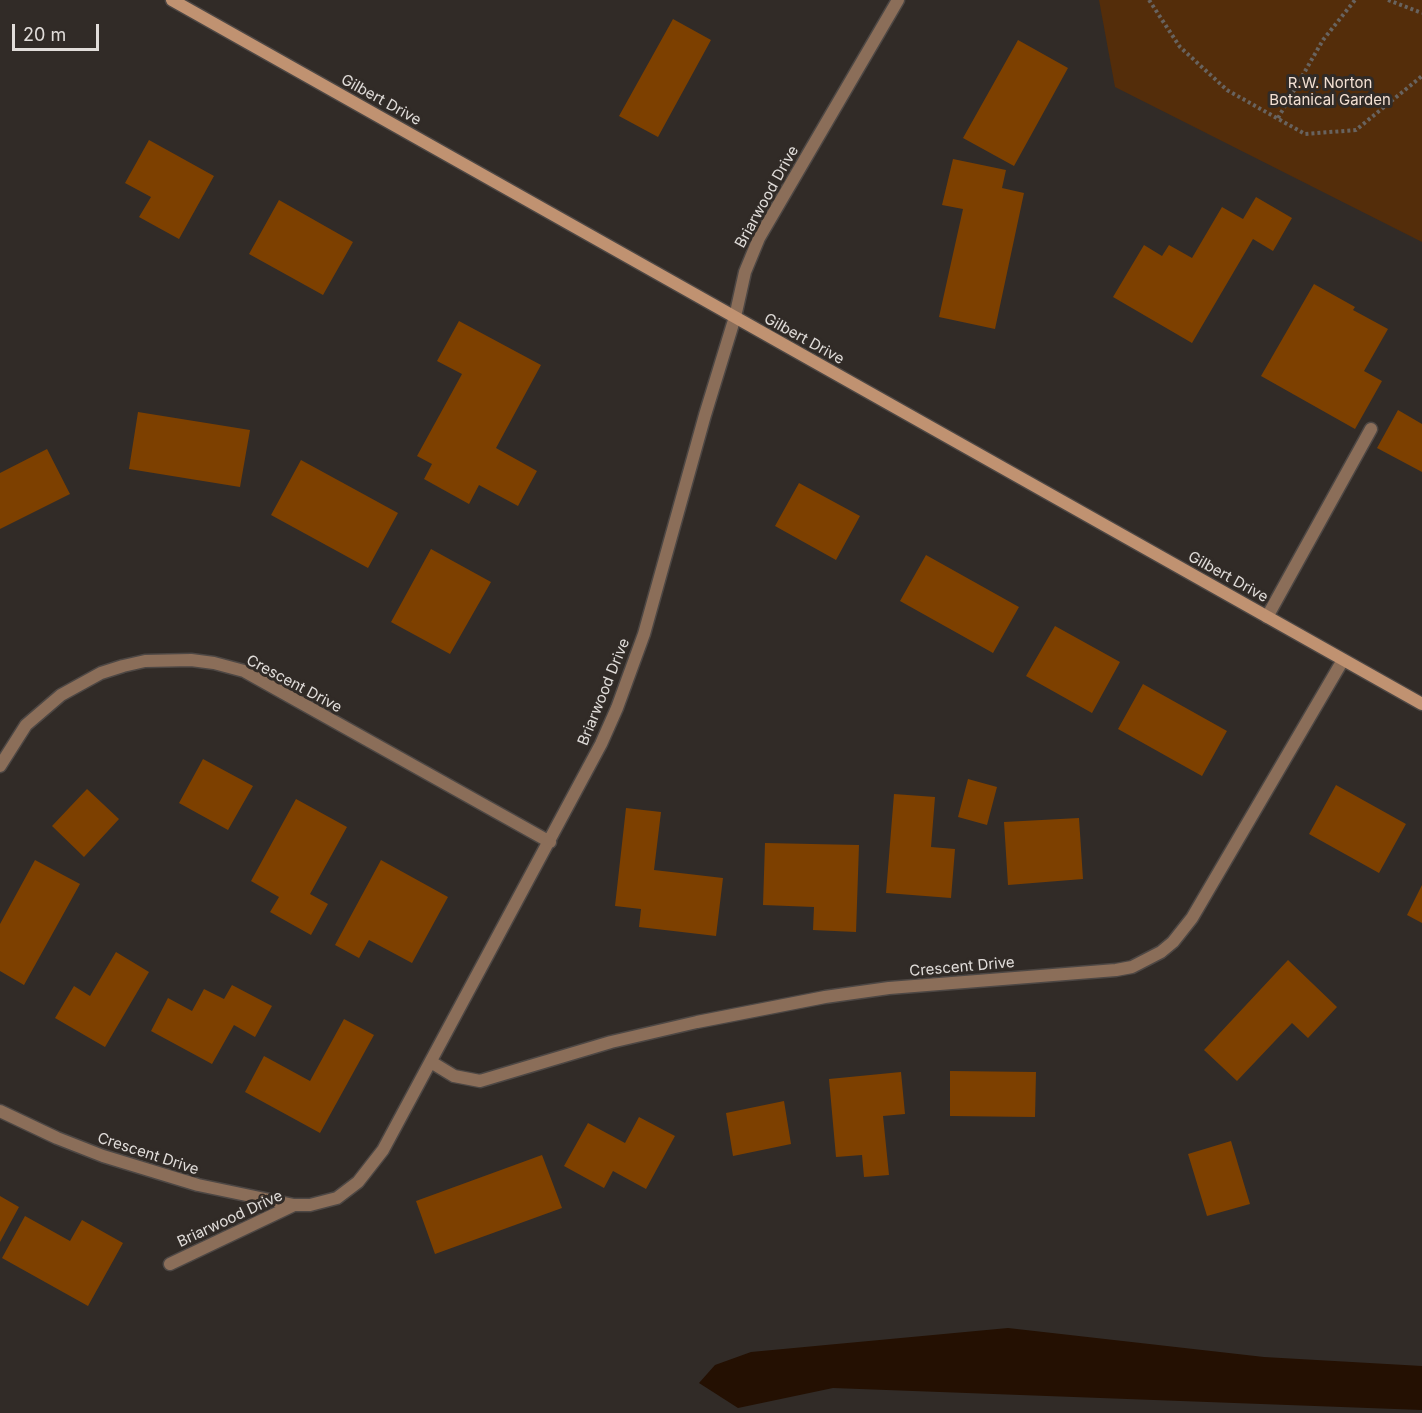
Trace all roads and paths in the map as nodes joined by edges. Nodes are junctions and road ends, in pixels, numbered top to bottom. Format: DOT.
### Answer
graph roads {
  1 [pos="172,0"];
  2 [pos="898,0"];
  3 [pos="1149,0"];
  4 [pos="1354,0"];
  5 [pos="1388,0"];
  6 [pos="1422,13"];
  7 [pos="1422,76"];
  8 [pos="1278,118"];
  9 [pos="735,317"];
  10 [pos="1371,429"];
  11 [pos="1267,617"];
  12 [pos="1343,660"];
  13 [pos="1422,704"];
  14 [pos="0,766"];
  15 [pos="550,842"];
  16 [pos="431,1062"];
  17 [pos="0,1111"];
  18 [pos="294,1205"];
  19 [pos="170,1264"];
  1 -- 9 [label="street, Gilbert Drive"];
  2 -- 9 [label="street, Briarwood Drive"];
  3 -- 8 [label="path"];
  4 -- 8 [label="path"];
  5 -- 6 [label="path"];
  7 -- 8 [label="path"];
  9 -- 11 [label="street, Gilbert Drive"];
  9 -- 15 [label="street, Briarwood Drive"];
  10 -- 11 [label="street"];
  11 -- 12 [label="street, Gilbert Drive"];
  12 -- 13 [label="street, Gilbert Drive"];
  12 -- 16 [label="street, Crescent Drive"];
  14 -- 15 [label="street, Crescent Drive"];
  15 -- 16 [label="street, Briarwood Drive"];
  16 -- 18 [label="street, Briarwood Drive"];
  17 -- 18 [label="street, Crescent Drive"];
  18 -- 19 [label="street, Briarwood Drive"];
}
